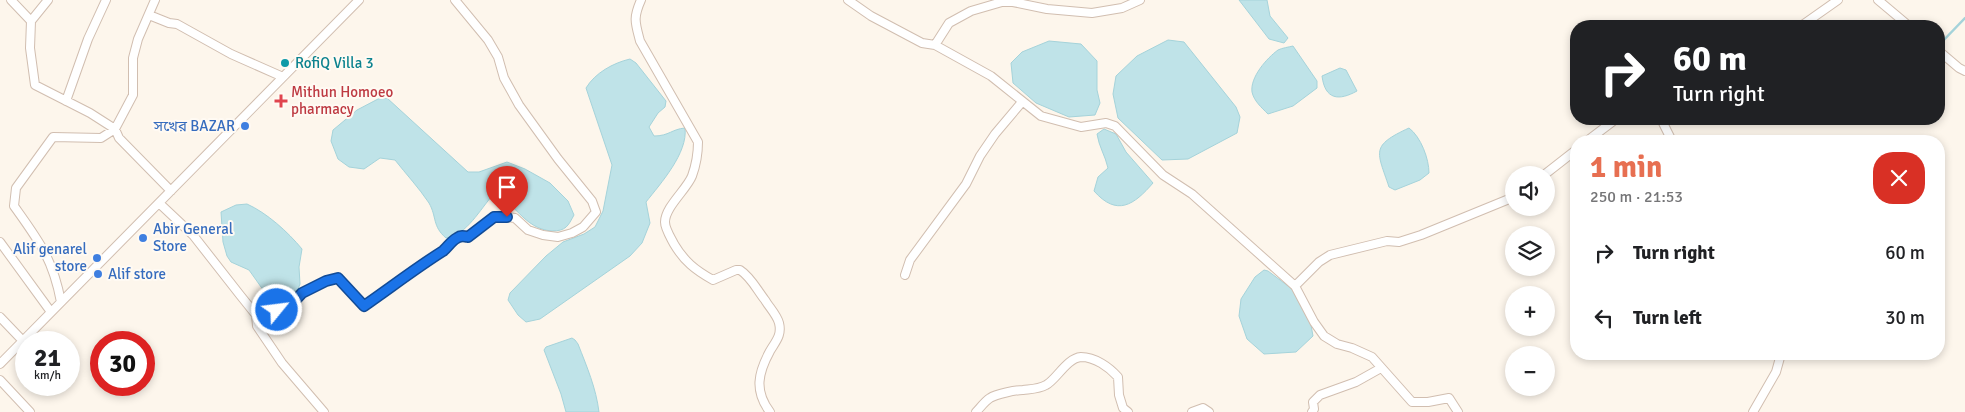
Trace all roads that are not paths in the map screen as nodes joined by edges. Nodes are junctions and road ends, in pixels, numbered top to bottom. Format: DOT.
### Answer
graph roads {
  1 [pos="11,0"];
  2 [pos="48,0"];
  3 [pos="106,0"];
  4 [pos="155,0"];
  5 [pos="359,0"];
  6 [pos="455,0"];
  7 [pos="642,0"];
  8 [pos="848,0"];
  9 [pos="1140,0"];
  10 [pos="1838,0"];
  11 [pos="1878,0"];
  12 [pos="149,15"];
  13 [pos="1810,20"];
  14 [pos="1902,20"];
  15 [pos="31,21"];
  16 [pos="935,45"];
  17 [pos="1945,56"];
  18 [pos="1965,71"];
  19 [pos="283,77"];
  20 [pos="66,100"];
  21 [pos="1022,102"];
  22 [pos="1608,125"];
  23 [pos="115,129"];
  24 [pos="1594,135"];
  25 [pos="1570,155"];
  26 [pos="1555,166"];
  27 [pos="171,191"];
  28 [pos="1505,201"];
  29 [pos="159,202"];
  30 [pos="0,242"];
  31 [pos="905,275"];
  32 [pos="1295,286"];
  33 [pos="61,302"];
  34 [pos="51,312"];
  35 [pos="256,315"];
  36 [pos="0,317"];
  37 [pos="33,331"];
  38 [pos="15,333"];
  39 [pos="15,349"];
  40 [pos="1779,360"];
  41 [pos="0,364"];
  42 [pos="1381,368"];
  43 [pos="0,380"];
  44 [pos="30,412"];
  45 [pos="324,412"];
  46 [pos="770,412"];
  47 [pos="976,412"];
  48 [pos="1128,412"];
  49 [pos="1192,412"];
  50 [pos="1209,412"];
  51 [pos="1312,412"];
  52 [pos="1458,412"];
  53 [pos="1754,412"];
  1 -- 15 [label="street"];
  2 -- 15 [label="street"];
  3 -- 20 [label="street"];
  4 -- 12 [label="street"];
  5 -- 19 [label="street"];
  6 -- 35 [label="street"];
  7 -- 46 [label="street"];
  8 -- 16 [label="street"];
  9 -- 16 [label="street"];
  10 -- 13 [label="street"];
  11 -- 14 [label="street"];
  12 -- 19 [label="street"];
  12 -- 23 [label="street"];
  15 -- 20 [label="street"];
  16 -- 21 [label="street"];
  17 -- 18 [label="street"];
  19 -- 27 [label="street"];
  20 -- 23 [label="street"];
  21 -- 31 [label="street"];
  21 -- 32 [label="street"];
  22 -- 24 [label="street"];
  23 -- 27 [label="street"];
  23 -- 33 [label="street"];
  25 -- 26 [label="street"];
  27 -- 29 [label="street"];
  28 -- 32 [label="street"];
  29 -- 33 [label="street"];
  29 -- 35 [label="street"];
  30 -- 34 [label="street"];
  32 -- 42 [label="street"];
  33 -- 34 [label="street"];
  34 -- 37 [label="street"];
  35 -- 45 [label="street"];
  36 -- 38 [label="street"];
  39 -- 41 [label="street"];
  40 -- 53 [label="street"];
  42 -- 51 [label="street"];
  42 -- 52 [label="street"];
  43 -- 44 [label="street"];
  47 -- 48 [label="street"];
  49 -- 50 [label="street"];
}
